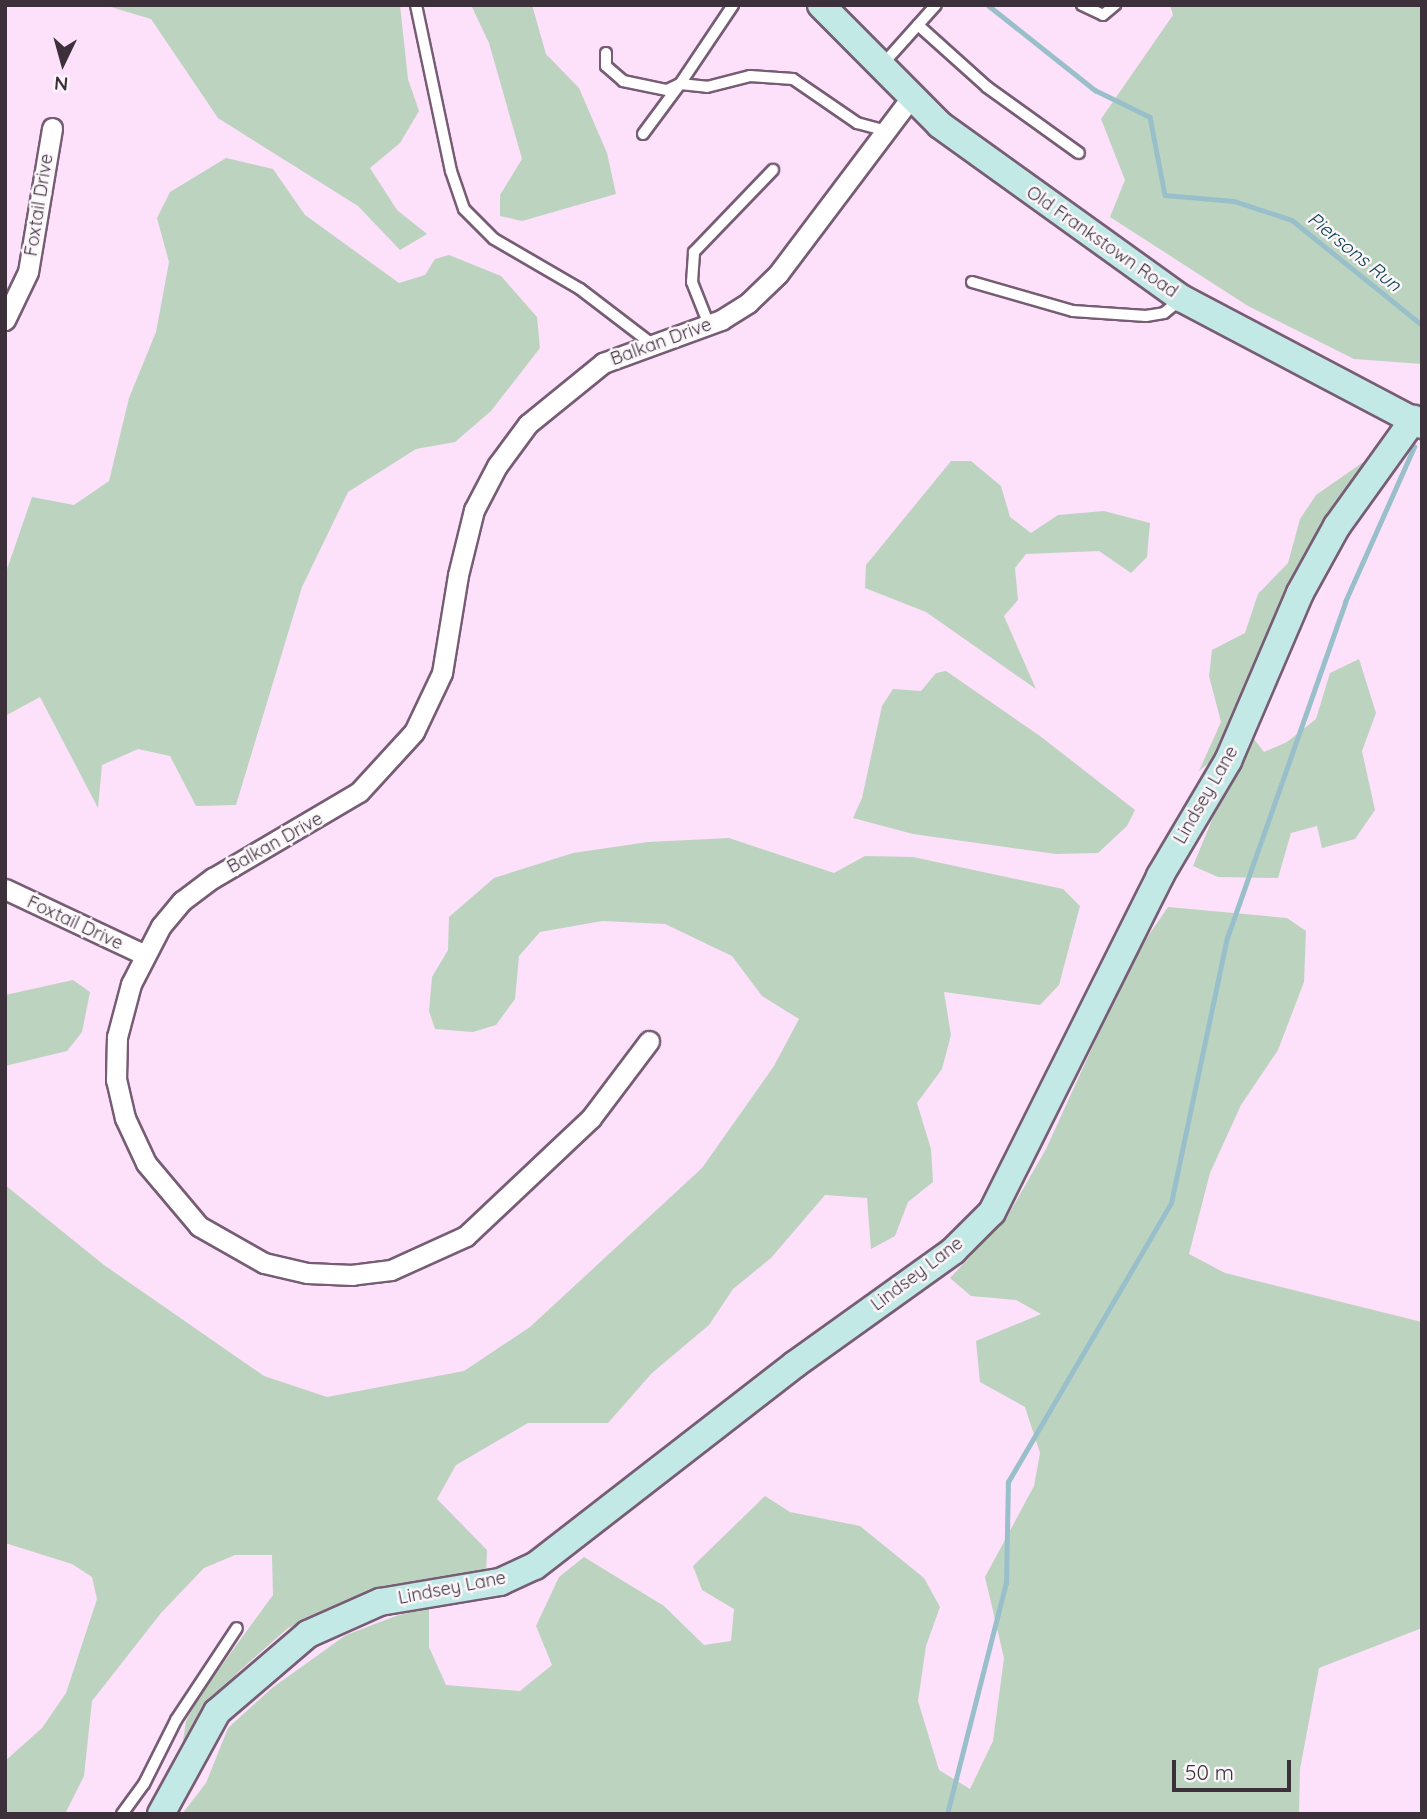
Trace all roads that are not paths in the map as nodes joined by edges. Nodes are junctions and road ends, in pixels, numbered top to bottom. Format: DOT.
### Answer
graph roads {
  1 [pos="416,5"];
  2 [pos="733,5"];
  3 [pos="821,5"];
  4 [pos="936,5"];
  5 [pos="1082,5"];
  6 [pos="1115,5"];
  7 [pos="918,25"];
  8 [pos="606,53"];
  9 [pos="883,64"];
  10 [pos="680,84"];
  11 [pos="912,96"];
  12 [pos="52,128"];
  13 [pos="886,131"];
  14 [pos="643,134"];
  15 [pos="1079,153"];
  16 [pos="772,170"];
  17 [pos="972,282"];
  18 [pos="1181,298"];
  19 [pos="5,320"];
  20 [pos="709,325"];
  21 [pos="652,344"];
  22 [pos="1418,422"];
  23 [pos="5,889"];
  24 [pos="145,955"];
  25 [pos="649,1041"];
  26 [pos="237,1628"];
  27 [pos="122,1814"];
  28 [pos="161,1814"];
  1 -- 21 [label="lane"];
  2 -- 10 [label="lane"];
  3 -- 9 [label="street, Old Frankstown Road"];
  4 -- 7 [label="lane"];
  5 -- 6 [label="lane"];
  7 -- 9 [label="lane"];
  7 -- 15 [label="lane"];
  8 -- 10 [label="lane"];
  9 -- 11 [label="street, Old Frankstown Road"];
  10 -- 13 [label="lane"];
  10 -- 14 [label="lane"];
  11 -- 13 [label="street, Balkan Drive"];
  11 -- 18 [label="street, Old Frankstown Road"];
  12 -- 19 [label="street, Foxtail Drive"];
  13 -- 20 [label="street, Balkan Drive"];
  16 -- 20 [label="lane"];
  17 -- 18 [label="lane"];
  18 -- 22 [label="street, Old Frankstown Road"];
  20 -- 21 [label="street, Balkan Drive"];
  21 -- 24 [label="street, Balkan Drive"];
  22 -- 28 [label="street, Lindsey Lane"];
  23 -- 24 [label="street, Foxtail Drive"];
  24 -- 25 [label="street, Balkan Drive"];
  26 -- 27 [label="lane"];
}
